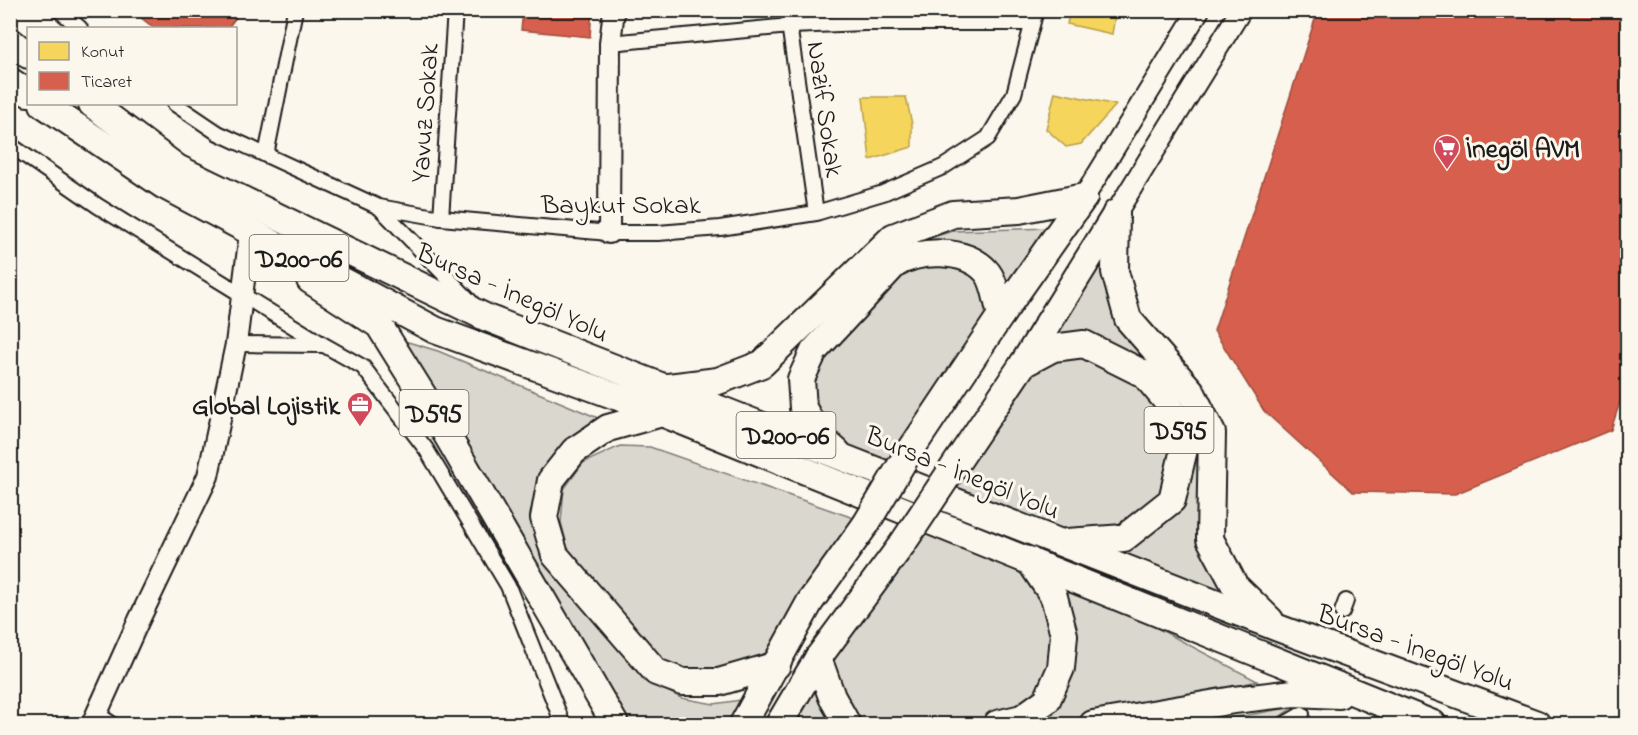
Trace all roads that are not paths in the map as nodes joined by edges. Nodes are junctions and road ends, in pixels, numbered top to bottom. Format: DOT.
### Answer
graph roads {
  1 [pos="59,10"];
  2 [pos="296,10"];
  3 [pos="455,10"];
  4 [pos="614,10"];
  5 [pos="787,10"];
  6 [pos="1199,10"];
  7 [pos="1241,10"];
  8 [pos="865,17"];
  9 [pos="1034,17"];
  10 [pos="790,26"];
  11 [pos="79,27"];
  12 [pos="10,41"];
  13 [pos="610,43"];
  14 [pos="27,54"];
  15 [pos="10,81"];
  16 [pos="27,92"];
  17 [pos="44,105"];
  18 [pos="93,105"];
  19 [pos="176,105"];
  20 [pos="10,145"];
  21 [pos="266,155"];
  22 [pos="163,185"];
  23 [pos="1084,197"];
  24 [pos="379,207"];
  25 [pos="816,213"];
  26 [pos="1116,213"];
  27 [pos="441,218"];
  28 [pos="609,233"];
  29 [pos="249,241"];
  30 [pos="243,295"];
  31 [pos="1001,315"];
  32 [pos="487,318"];
  33 [pos="236,344"];
  34 [pos="324,345"];
  35 [pos="1023,364"];
  36 [pos="662,400"];
  37 [pos="842,456"];
  38 [pos="1059,543"];
  39 [pos="1029,560"];
  40 [pos="1278,628"];
  41 [pos="818,658"];
  42 [pos="777,665"];
  43 [pos="1358,696"];
  44 [pos="1302,714"];
  45 [pos="100,721"];
  46 [pos="563,724"];
  47 [pos="615,724"];
  48 [pos="743,724"];
  49 [pos="779,724"];
  50 [pos="848,724"];
  51 [pos="997,724"];
  52 [pos="1093,724"];
  53 [pos="1285,724"];
  54 [pos="1433,724"];
  55 [pos="1537,724"];
  1 -- 11 [label="street"];
  2 -- 21 [label="street"];
  3 -- 27 [label="street, Yavuz Sokak"];
  4 -- 13 [label="street"];
  5 -- 10 [label="street, Nazif Sokak"];
  6 -- 23 [label="street"];
  7 -- 26 [label="street"];
  8 -- 9 [label="street"];
  8 -- 10 [label="street"];
  9 -- 25 [label="street, Baykut Sokak"];
  10 -- 13 [label="street"];
  10 -- 25 [label="street, Nazif Sokak"];
  12 -- 14 [label="highway"];
  13 -- 28 [label="street"];
  15 -- 16 [label="highway"];
  17 -- 22 [label="highway, Bursa - İnegöl Yolu / D200-06"];
  18 -- 32 [label="highway, Bursa - İnegöl Yolu / D200-06"];
  19 -- 21 [label="street, Baykut Sokak"];
  20 -- 30 [label="street"];
  21 -- 24 [label="street, Baykut Sokak"];
  22 -- 29 [label="highway, D595"];
  22 -- 36 [label="highway, Bursa - İnegöl Yolu / D200-06"];
  23 -- 31 [label="highway"];
  23 -- 36 [label="highway"];
  24 -- 27 [label="street, Baykut Sokak"];
  24 -- 32 [label="street"];
  25 -- 28 [label="street, Baykut Sokak"];
  26 -- 35 [label="highway"];
  26 -- 40 [label="highway"];
  27 -- 28 [label="street, Baykut Sokak"];
  29 -- 30 [label="street"];
  29 -- 47 [label="highway, D595"];
  30 -- 33 [label="street"];
  30 -- 34 [label="street"];
  31 -- 37 [label="highway"];
  31 -- 42 [label="highway, bridge"];
  32 -- 36 [label="highway, Bursa - İnegöl Yolu / D200-06"];
  33 -- 34 [label="street"];
  33 -- 45 [label="street"];
  34 -- 46 [label="street"];
  35 -- 38 [label="highway, D595"];
  35 -- 41 [label="highway, D595, bridge"];
  36 -- 37 [label="highway, Bursa - İnegöl Yolu / D200-06"];
  36 -- 39 [label="highway, Bursa - İnegöl Yolu / D200-06"];
  36 -- 42 [label="highway"];
  37 -- 38 [label="highway, Bursa - İnegöl Yolu / D200-06"];
  38 -- 40 [label="highway, Bursa - İnegöl Yolu / D200-06"];
  39 -- 43 [label="highway, Bursa - İnegöl Yolu / D200-06"];
  39 -- 51 [label="highway"];
  40 -- 55 [label="highway, Bursa - İnegöl Yolu / D200-06"];
  41 -- 49 [label="highway, D595"];
  41 -- 50 [label="highway"];
  42 -- 48 [label="highway"];
  43 -- 52 [label="highway"];
  43 -- 54 [label="highway, Bursa - İnegöl Yolu / D200-06"];
  44 -- 53 [label="street"];
}
